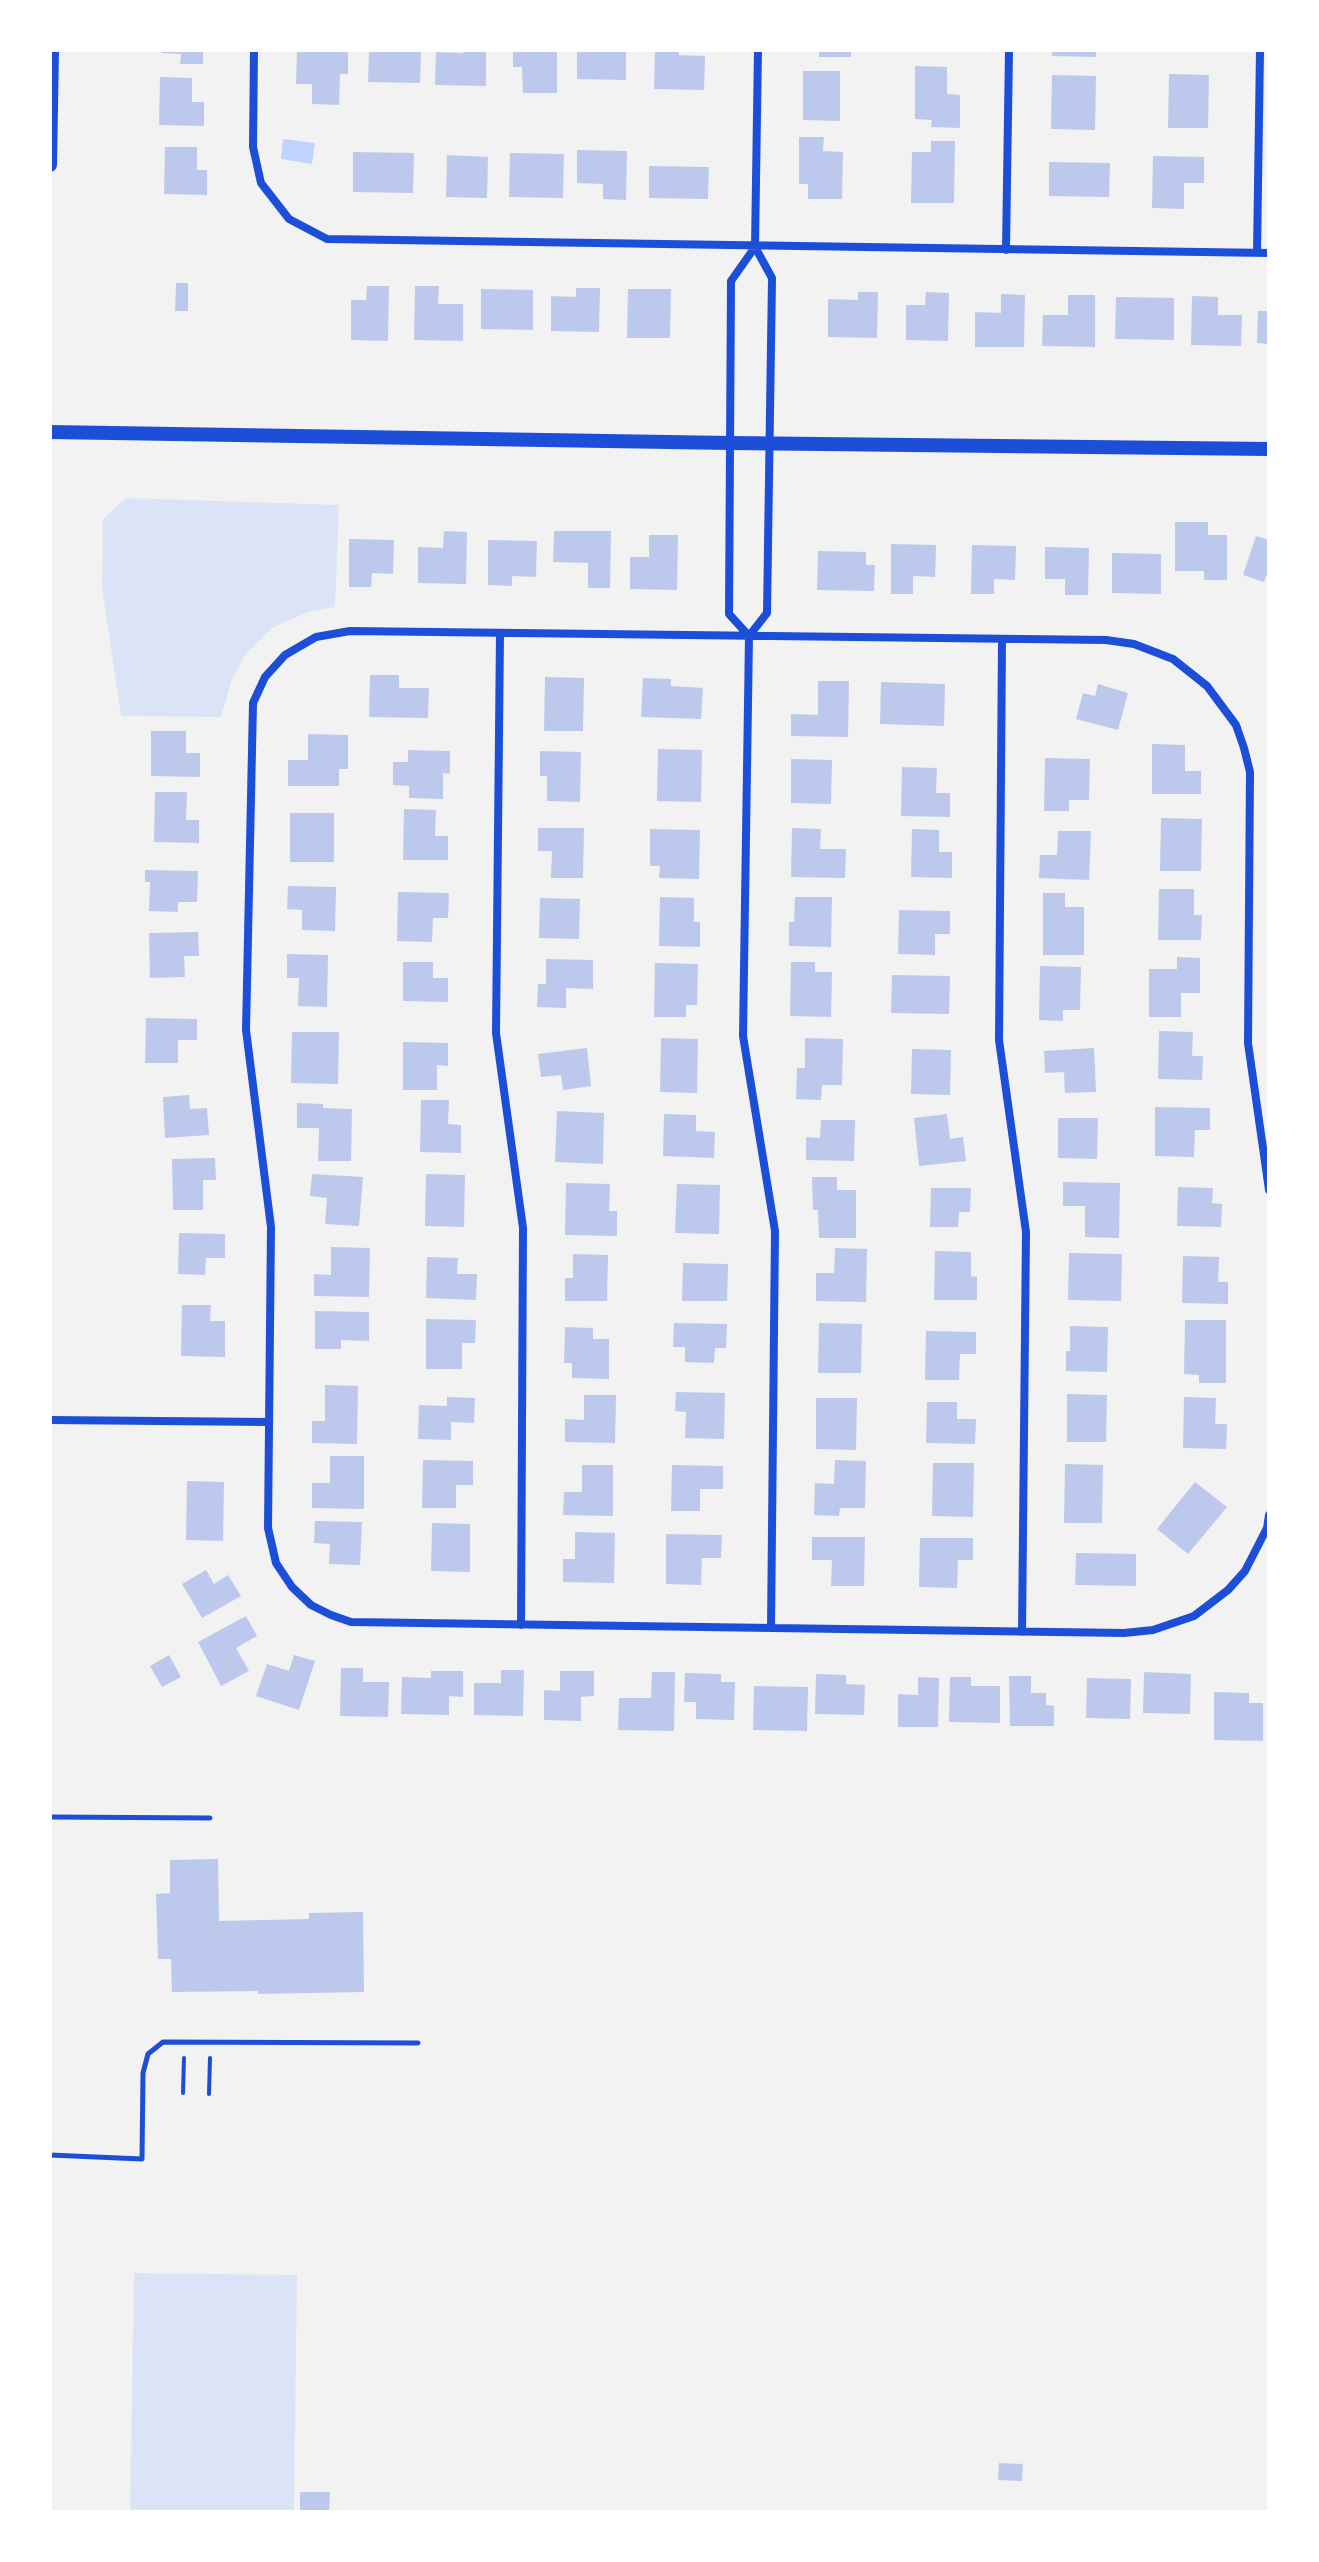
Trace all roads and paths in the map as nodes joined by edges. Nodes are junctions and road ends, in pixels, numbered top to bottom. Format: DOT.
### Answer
graph roads {
  1 [pos="52,50"];
  2 [pos="254,50"];
  3 [pos="758,50"];
  4 [pos="1009,50"];
  5 [pos="1260,50"];
  6 [pos="50,165"];
  7 [pos="755,247"];
  8 [pos="1006,250"];
  9 [pos="1257,253"];
  10 [pos="1269,253"];
  11 [pos="50,432"];
  12 [pos="730,443"];
  13 [pos="770,443"];
  14 [pos="1269,449"];
  15 [pos="500,633"];
  16 [pos="749,636"];
  17 [pos="1002,639"];
  18 [pos="1269,1190"];
  19 [pos="50,1420"];
  20 [pos="268,1422"];
  21 [pos="1269,1515"];
  22 [pos="521,1625"];
  23 [pos="771,1628"];
  24 [pos="1022,1632"];
  25 [pos="50,1817"];
  26 [pos="210,1818"];
  27 [pos="418,2043"];
  28 [pos="184,2058"];
  29 [pos="210,2058"];
  30 [pos="183,2093"];
  31 [pos="209,2094"];
  32 [pos="50,2155"];
  1 -- 6 [label="main road"];
  2 -- 7 [label="street"];
  3 -- 7 [label="street"];
  4 -- 8 [label="street"];
  5 -- 9 [label="street"];
  7 -- 8 [label="street"];
  7 -- 12 [label="street"];
  7 -- 13 [label="street"];
  8 -- 9 [label="street"];
  9 -- 10 [label="street"];
  11 -- 12 [label="main road"];
  12 -- 13 [label="main road"];
  12 -- 16 [label="street"];
  13 -- 14 [label="main road"];
  13 -- 16 [label="street"];
  15 -- 16 [label="street"];
  15 -- 20 [label="street"];
  15 -- 22 [label="street"];
  16 -- 17 [label="street"];
  16 -- 23 [label="street"];
  17 -- 18 [label="street"];
  17 -- 24 [label="street"];
  19 -- 20 [label="street"];
  20 -- 22 [label="street"];
  21 -- 24 [label="street"];
  22 -- 23 [label="street"];
  23 -- 24 [label="street"];
  25 -- 26 [label="lane"];
  27 -- 32 [label="lane"];
  28 -- 30 [label="path"];
  29 -- 31 [label="path"];
}
